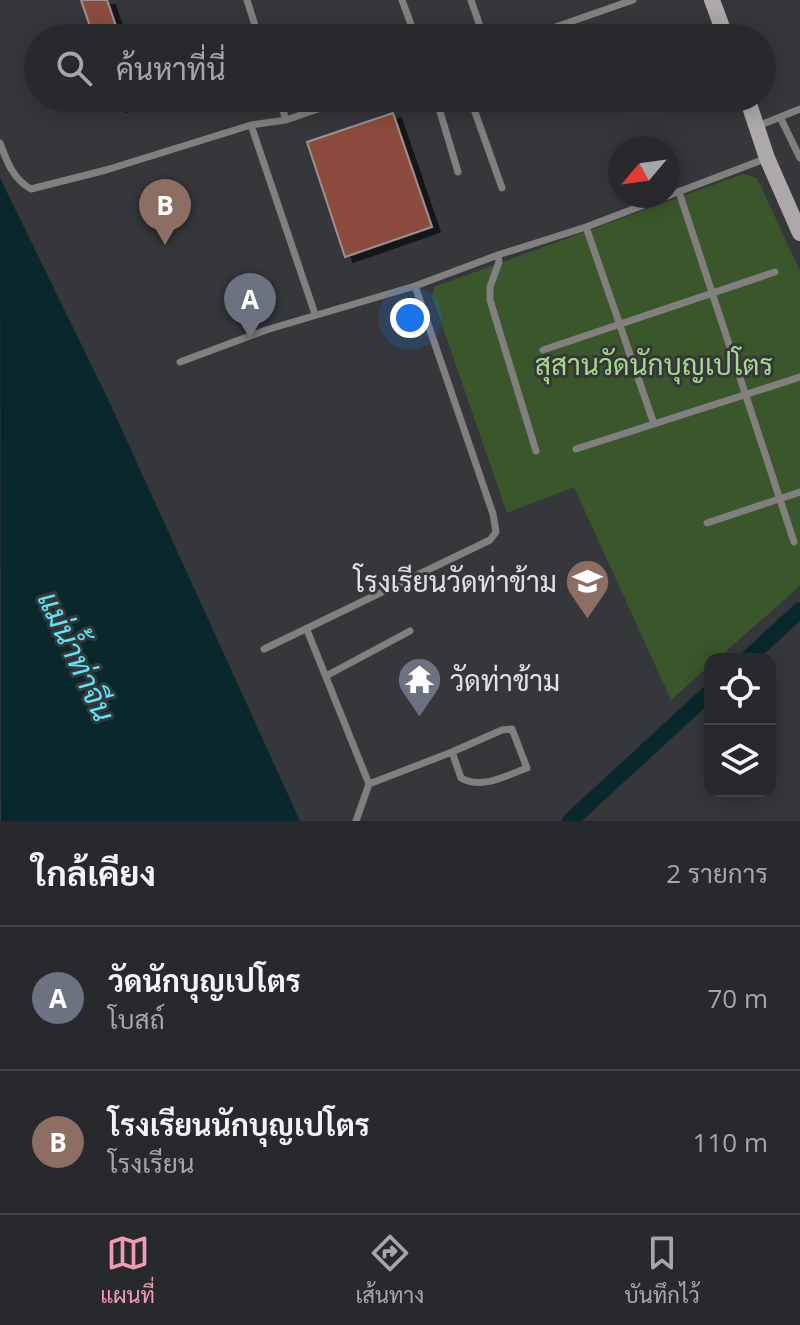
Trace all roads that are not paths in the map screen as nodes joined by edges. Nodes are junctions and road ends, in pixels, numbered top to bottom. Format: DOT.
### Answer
graph roads {
  1 [pos="247,0"];
  2 [pos="402,0"];
  3 [pos="471,0"];
  4 [pos="633,0"];
  5 [pos="712,0"];
  6 [pos="255,24"];
  7 [pos="411,24"];
  8 [pos="479,24"];
  9 [pos="564,24"];
  10 [pos="721,24"];
  11 [pos="800,109"];
  12 [pos="283,112"];
  13 [pos="309,112"];
  14 [pos="440,112"];
  15 [pos="475,112"];
  16 [pos="752,112"];
  17 [pos="780,117"];
  18 [pos="286,120"];
  19 [pos="251,125"];
  20 [pos="758,126"];
  21 [pos="0,143"];
  22 [pos="767,158"];
  23 [pos="800,158"];
  24 [pos="458,172"];
  25 [pos="502,188"];
  26 [pos="680,192"];
  27 [pos="680,195"];
  28 [pos="636,208"];
  29 [pos="586,227"];
  30 [pos="800,233"];
  31 [pos="498,255"];
  32 [pos="775,272"];
  33 [pos="415,286"];
  34 [pos="711,292"];
  35 [pos="315,314"];
  36 [pos="619,324"];
  37 [pos="543,350"];
  38 [pos="180,362"];
  39 [pos="800,377"];
  40 [pos="745,396"];
  41 [pos="654,424"];
  42 [pos="576,449"];
  43 [pos="536,451"];
  44 [pos="800,492"];
  45 [pos="780,500"];
  46 [pos="707,523"];
  47 [pos="794,542"];
  48 [pos="307,630"];
  49 [pos="410,631"];
  50 [pos="264,649"];
  51 [pos="326,676"];
  52 [pos="452,752"];
  53 [pos="369,784"];
  54 [pos="356,821"];
  1 -- 6 [label="lane"];
  2 -- 7 [label="lane"];
  3 -- 8 [label="lane"];
  4 -- 9 [label="lane"];
  5 -- 10 [label="street"];
  11 -- 17 [label="lane"];
  12 -- 18 [label="lane"];
  13 -- 18 [label="lane"];
  14 -- 24 [label="lane"];
  15 -- 25 [label="lane"];
  16 -- 20 [label="street"];
  17 -- 20 [label="lane"];
  17 -- 23 [label="lane"];
  18 -- 19 [label="lane"];
  19 -- 21 [label="lane"];
  19 -- 35 [label="lane"];
  20 -- 22 [label="street"];
  22 -- 26 [label="lane"];
  22 -- 30 [label="street"];
  27 -- 34 [label="lane"];
  28 -- 29 [label="lane"];
  29 -- 31 [label="lane"];
  29 -- 36 [label="lane"];
  31 -- 33 [label="lane"];
  31 -- 43 [label="lane"];
  32 -- 34 [label="lane"];
  33 -- 35 [label="lane"];
  33 -- 48 [label="lane"];
  34 -- 36 [label="lane"];
  34 -- 40 [label="lane"];
  35 -- 38 [label="lane"];
  36 -- 37 [label="lane"];
  36 -- 41 [label="lane"];
  39 -- 40 [label="lane"];
  40 -- 41 [label="lane"];
  40 -- 45 [label="lane"];
  41 -- 42 [label="lane"];
  44 -- 45 [label="lane"];
  45 -- 46 [label="lane"];
  45 -- 47 [label="lane"];
  48 -- 50 [label="lane"];
  48 -- 51 [label="lane"];
  49 -- 51 [label="lane"];
  51 -- 53 [label="lane"];
  52 -- 52 [label="lane"];
  52 -- 53 [label="lane"];
  53 -- 54 [label="lane"];
}
